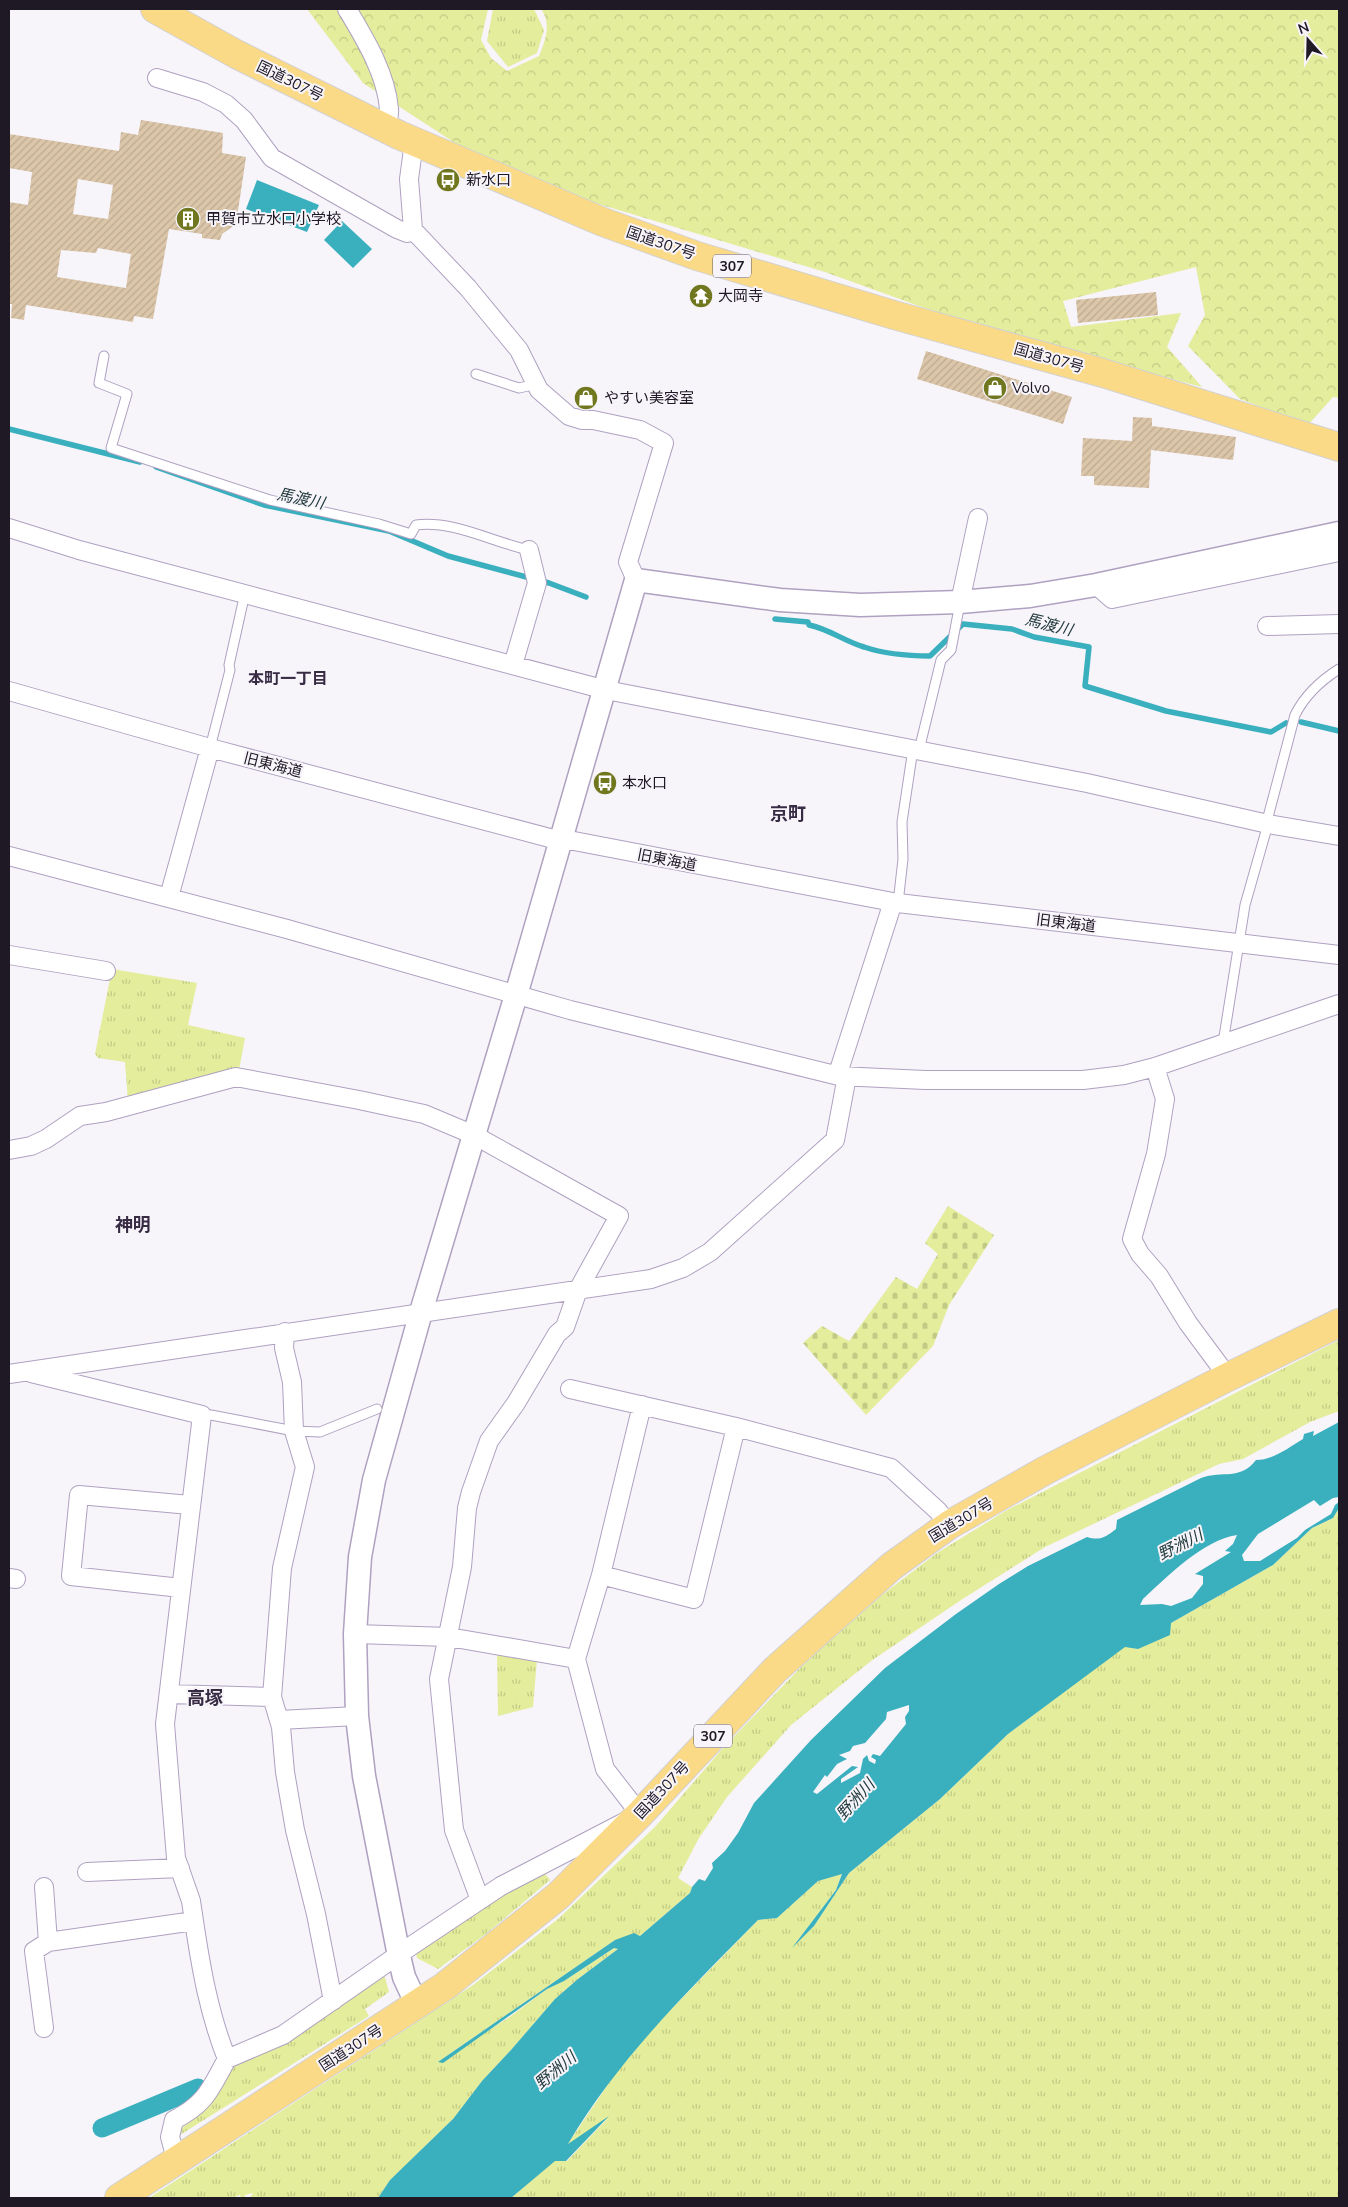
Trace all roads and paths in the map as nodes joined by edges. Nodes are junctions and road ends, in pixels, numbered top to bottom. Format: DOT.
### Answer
graph roads {
  1 [pos="155,9"];
  2 [pos="347,9"];
  3 [pos="157,78"];
  4 [pos="386,128"];
  5 [pos="414,142"];
  6 [pos="413,230"];
  7 [pos="104,356"];
  8 [pos="476,374"];
  9 [pos="535,379"];
  10 [pos="1339,447"];
  11 [pos="978,518"];
  12 [pos="9,528"];
  13 [pos="1339,533"];
  14 [pos="530,550"];
  15 [pos="1339,552"];
  16 [pos="636,580"];
  17 [pos="1096,584"];
  18 [pos="245,593"];
  19 [pos="960,602"];
  20 [pos="1339,624"];
  21 [pos="1267,626"];
  22 [pos="513,665"];
  23 [pos="1339,669"];
  24 [pos="606,690"];
  25 [pos="9,691"];
  26 [pos="210,748"];
  27 [pos="916,750"];
  28 [pos="1268,824"];
  29 [pos="1339,836"];
  30 [pos="560,841"];
  31 [pos="9,856"];
  32 [pos="169,897"];
  33 [pos="896,903"];
  34 [pos="1240,944"];
  35 [pos="9,955"];
  36 [pos="1339,955"];
  37 [pos="106,971"];
  38 [pos="516,995"];
  39 [pos="1339,1004"];
  40 [pos="1223,1043"];
  41 [pos="1155,1067"];
  42 [pos="843,1076"];
  43 [pos="474,1135"];
  44 [pos="9,1150"];
  45 [pos="578,1290"];
  46 [pos="421,1312"];
  47 [pos="1339,1323"];
  48 [pos="284,1332"];
  49 [pos="16,1373"];
  50 [pos="1228,1377"];
  51 [pos="570,1389"];
  52 [pos="642,1405"];
  53 [pos="377,1409"];
  54 [pos="202,1416"];
  55 [pos="736,1427"];
  56 [pos="294,1431"];
  57 [pos="190,1504"];
  58 [pos="949,1525"];
  59 [pos="601,1575"];
  60 [pos="181,1588"];
  61 [pos="355,1634"];
  62 [pos="449,1637"];
  63 [pos="576,1659"];
  64 [pos="169,1694"];
  65 [pos="272,1696"];
  66 [pos="357,1716"];
  67 [pos="279,1720"];
  68 [pos="640,1814"];
  69 [pos="180,1868"];
  70 [pos="86,1872"];
  71 [pos="44,1887"];
  72 [pos="480,1900"];
  73 [pos="194,1921"];
  74 [pos="48,1942"];
  75 [pos="399,1956"];
  76 [pos="332,2001"];
  77 [pos="417,2004"];
  78 [pos="44,2028"];
  79 [pos="227,2058"];
  80 [pos="177,2162"];
  81 [pos="119,2198"];
  1 -- 4 [label="highway, 国道307号 / 307"];
  2 -- 4 [label="street"];
  3 -- 6 [label="street"];
  4 -- 5 [label="highway, 国道307号 / 307"];
  5 -- 6 [label="street"];
  5 -- 10 [label="highway, 国道307号 / 307"];
  6 -- 9 [label="street"];
  7 -- 14 [label="lane"];
  8 -- 9 [label="lane"];
  9 -- 16 [label="street"];
  11 -- 19 [label="street"];
  12 -- 18 [label="street"];
  13 -- 17 [label="street"];
  14 -- 22 [label="street"];
  15 -- 17 [label="street"];
  16 -- 19 [label="street"];
  16 -- 24 [label="street"];
  17 -- 19 [label="street"];
  18 -- 22 [label="street"];
  18 -- 26 [label="lane"];
  19 -- 27 [label="lane"];
  20 -- 21 [label="street"];
  22 -- 24 [label="street"];
  23 -- 28 [label="lane"];
  24 -- 27 [label="street"];
  24 -- 30 [label="street"];
  25 -- 26 [label="street, 旧東海道"];
  26 -- 30 [label="street, 旧東海道"];
  26 -- 32 [label="street"];
  27 -- 28 [label="street"];
  27 -- 33 [label="lane"];
  28 -- 29 [label="street"];
  28 -- 34 [label="lane"];
  30 -- 33 [label="street, 旧東海道"];
  30 -- 38 [label="street"];
  31 -- 32 [label="street"];
  32 -- 38 [label="street"];
  33 -- 34 [label="street, 旧東海道"];
  33 -- 42 [label="street"];
  34 -- 36 [label="street, 旧東海道"];
  34 -- 40 [label="lane"];
  35 -- 37 [label="street"];
  38 -- 42 [label="street"];
  38 -- 43 [label="street"];
  39 -- 40 [label="street"];
  40 -- 41 [label="street"];
  41 -- 42 [label="street"];
  41 -- 50 [label="street"];
  42 -- 45 [label="street"];
  43 -- 44 [label="street"];
  43 -- 45 [label="street"];
  43 -- 46 [label="street"];
  45 -- 46 [label="street"];
  45 -- 62 [label="street"];
  46 -- 48 [label="street"];
  46 -- 61 [label="street"];
  47 -- 50 [label="highway, 国道307号 / 307"];
  48 -- 49 [label="street"];
  48 -- 56 [label="street"];
  49 -- 54 [label="street"];
  50 -- 58 [label="highway, 国道307号 / 307"];
  51 -- 52 [label="street"];
  52 -- 55 [label="street"];
  52 -- 59 [label="street"];
  53 -- 56 [label="lane"];
  54 -- 56 [label="lane"];
  54 -- 57 [label="street"];
  55 -- 58 [label="street"];
  55 -- 59 [label="street"];
  56 -- 65 [label="street"];
  57 -- 60 [label="street"];
  57 -- 60 [label="street"];
  58 -- 68 [label="highway, 国道307号 / 307"];
  59 -- 63 [label="street"];
  60 -- 64 [label="street"];
  61 -- 62 [label="street"];
  61 -- 66 [label="street"];
  62 -- 63 [label="street"];
  62 -- 72 [label="street"];
  63 -- 68 [label="street"];
  64 -- 65 [label="street"];
  64 -- 69 [label="street"];
  65 -- 67 [label="street"];
  66 -- 67 [label="street"];
  66 -- 75 [label="street"];
  67 -- 76 [label="street"];
  68 -- 72 [label="street"];
  68 -- 77 [label="highway, 国道307号 / 307"];
  69 -- 70 [label="street"];
  69 -- 73 [label="street"];
  71 -- 74 [label="street"];
  72 -- 75 [label="street"];
  73 -- 74 [label="street"];
  73 -- 79 [label="street"];
  74 -- 78 [label="street"];
  75 -- 76 [label="street"];
  75 -- 77 [label="street"];
  76 -- 79 [label="street"];
  77 -- 80 [label="highway, 国道307号 / 307"];
  79 -- 80 [label="street"];
  80 -- 81 [label="highway, 国道307号 / 307"];
}
